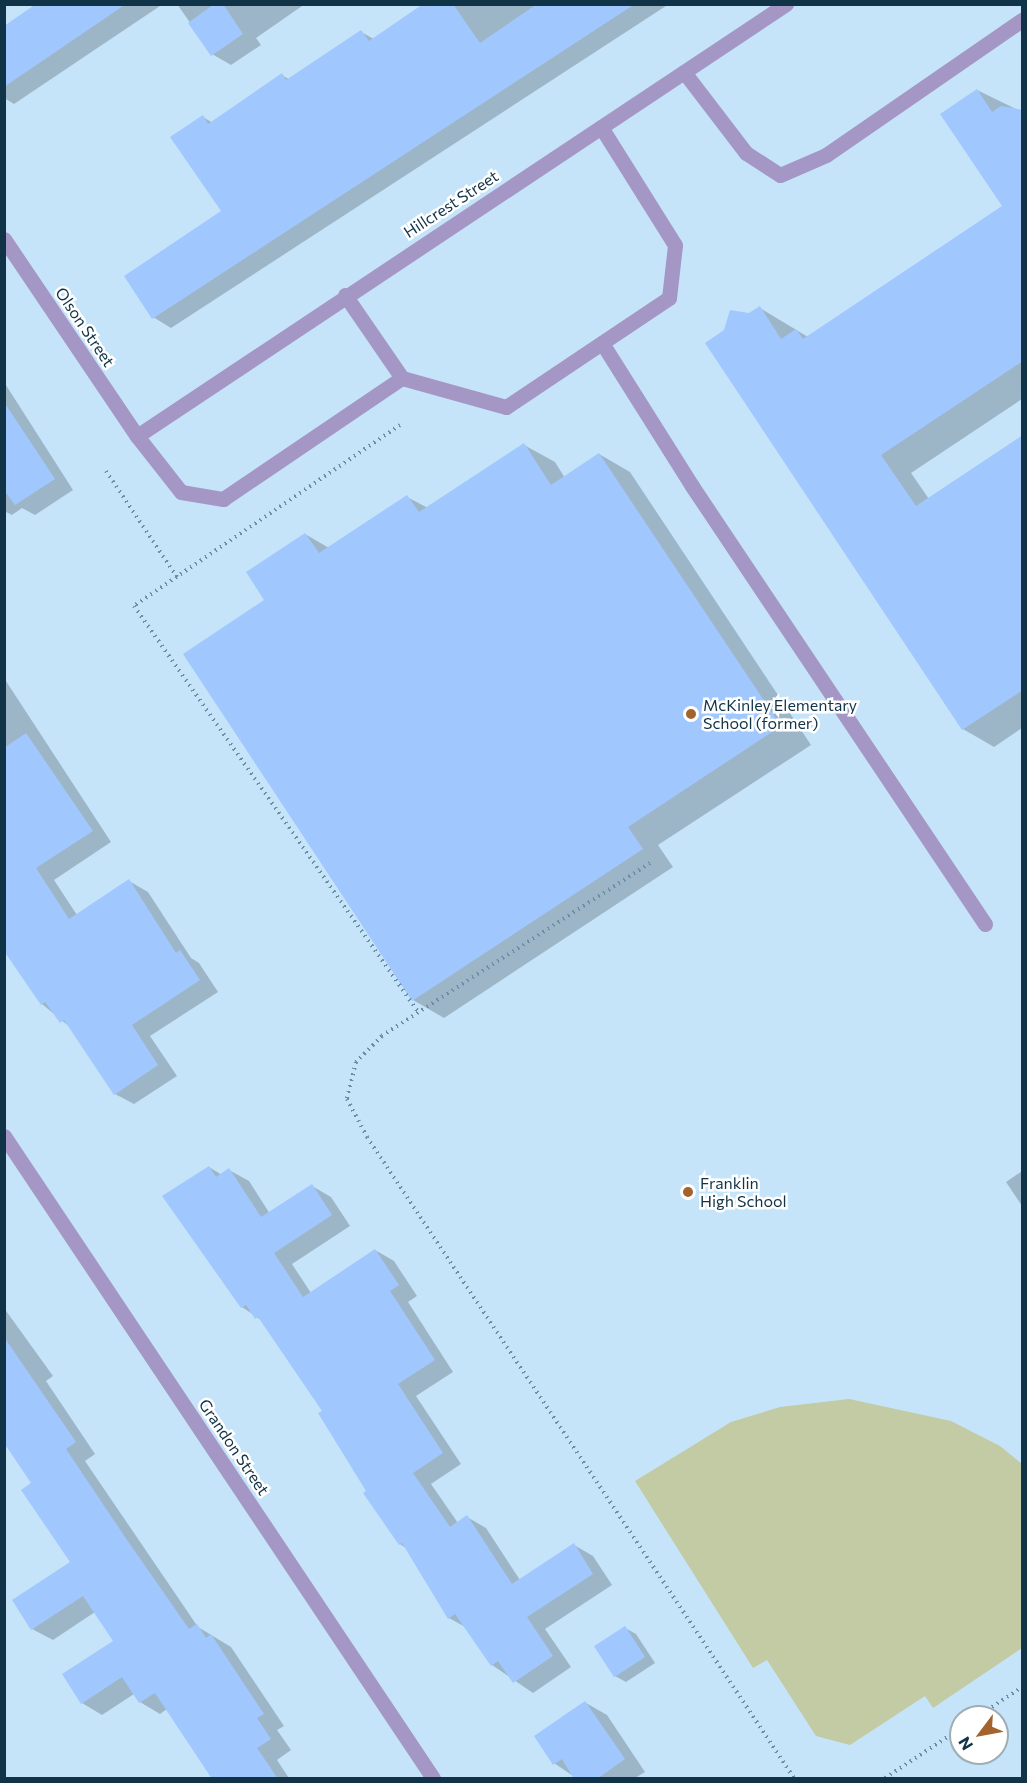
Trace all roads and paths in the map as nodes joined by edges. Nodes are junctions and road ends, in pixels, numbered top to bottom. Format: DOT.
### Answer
graph roads {
  1 [pos="786,4"];
  2 [pos="1023,20"];
  3 [pos="684,72"];
  4 [pos="601,127"];
  5 [pos="4,239"];
  6 [pos="345,294"];
  7 [pos="602,343"];
  8 [pos="402,378"];
  9 [pos="400,425"];
  10 [pos="136,436"];
  11 [pos="106,471"];
  12 [pos="177,577"];
  13 [pos="650,862"];
  14 [pos="985,924"];
  15 [pos="418,1012"];
  16 [pos="4,1136"];
  17 [pos="1023,1687"];
  18 [pos="995,1705"];
  19 [pos="949,1736"];
  20 [pos="433,1779"];
  21 [pos="794,1779"];
  22 [pos="885,1779"];
  1 -- 3 [label="street, Hillcrest Street"];
  2 -- 3 [label="street"];
  3 -- 4 [label="street, Hillcrest Street"];
  4 -- 6 [label="street, Hillcrest Street"];
  4 -- 7 [label="street"];
  5 -- 10 [label="street, Olson Street"];
  6 -- 8 [label="street"];
  6 -- 10 [label="street, Hillcrest Street"];
  7 -- 8 [label="street"];
  7 -- 14 [label="street"];
  8 -- 10 [label="street, Olson Street"];
  9 -- 12 [label="path"];
  11 -- 12 [label="path"];
  12 -- 15 [label="path"];
  13 -- 15 [label="path"];
  15 -- 21 [label="path"];
  16 -- 20 [label="street, Grandon Street"];
  17 -- 18 [label="path"];
  19 -- 22 [label="path"];
}
